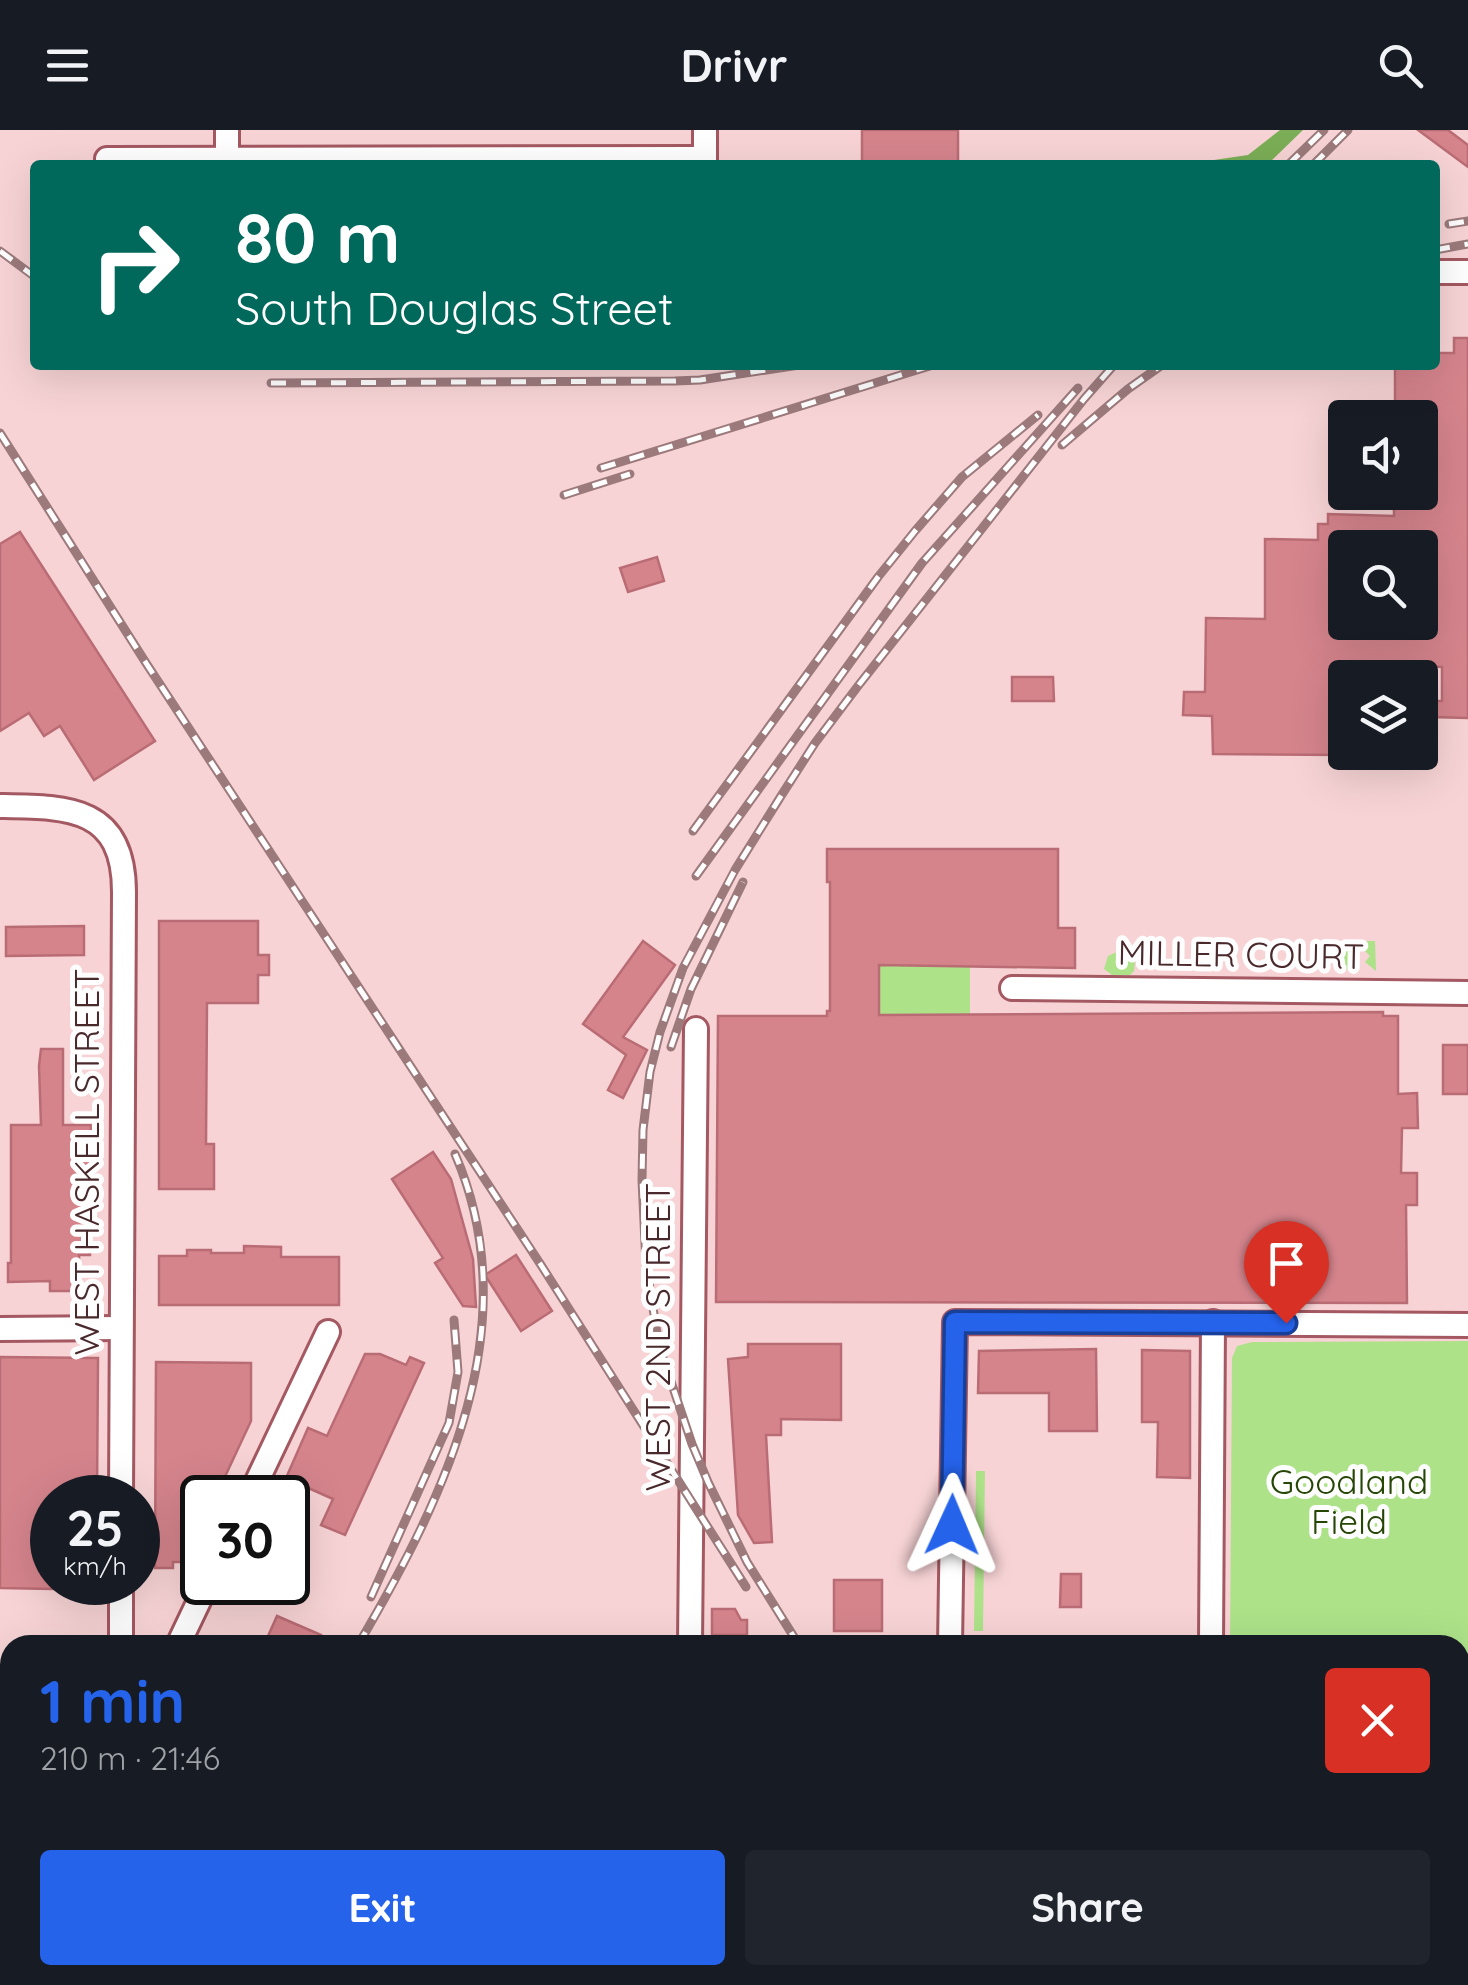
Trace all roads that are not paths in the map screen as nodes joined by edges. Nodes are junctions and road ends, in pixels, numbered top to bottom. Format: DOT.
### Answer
graph roads {
  1 [pos="227,130"];
  2 [pos="705,130"];
  3 [pos="227,158"];
  4 [pos="107,159"];
  5 [pos="546,160"];
  6 [pos="705,160"];
  7 [pos="1440,272"];
  8 [pos="1468,272"];
  9 [pos="0,806"];
  10 [pos="1012,988"];
  11 [pos="1468,993"];
  12 [pos="696,1029"];
  13 [pos="1213,1322"];
  14 [pos="1468,1325"];
  15 [pos="121,1328"];
  16 [pos="0,1329"];
  17 [pos="328,1332"];
  18 [pos="121,1475"];
  19 [pos="260,1475"];
  20 [pos="121,1605"];
  21 [pos="197,1605"];
  22 [pos="120,1635"];
  23 [pos="183,1635"];
  24 [pos="690,1635"];
  25 [pos="950,1635"];
  26 [pos="1211,1635"];
  1 -- 3 [label="street"];
  2 -- 6 [label="street"];
  3 -- 4 [label="street"];
  3 -- 5 [label="street"];
  7 -- 8 [label="street"];
  9 -- 15 [label="street, WEST HASKELL STREET"];
  10 -- 11 [label="street, MILLER COURT"];
  12 -- 24 [label="street, WEST 2ND STREET"];
  13 -- 14 [label="street"];
  13 -- 25 [label="street"];
  13 -- 26 [label="street"];
  15 -- 16 [label="street"];
  15 -- 18 [label="street, WEST HASKELL STREET"];
  17 -- 19 [label="street"];
  20 -- 22 [label="street"];
  21 -- 23 [label="street"];
}
